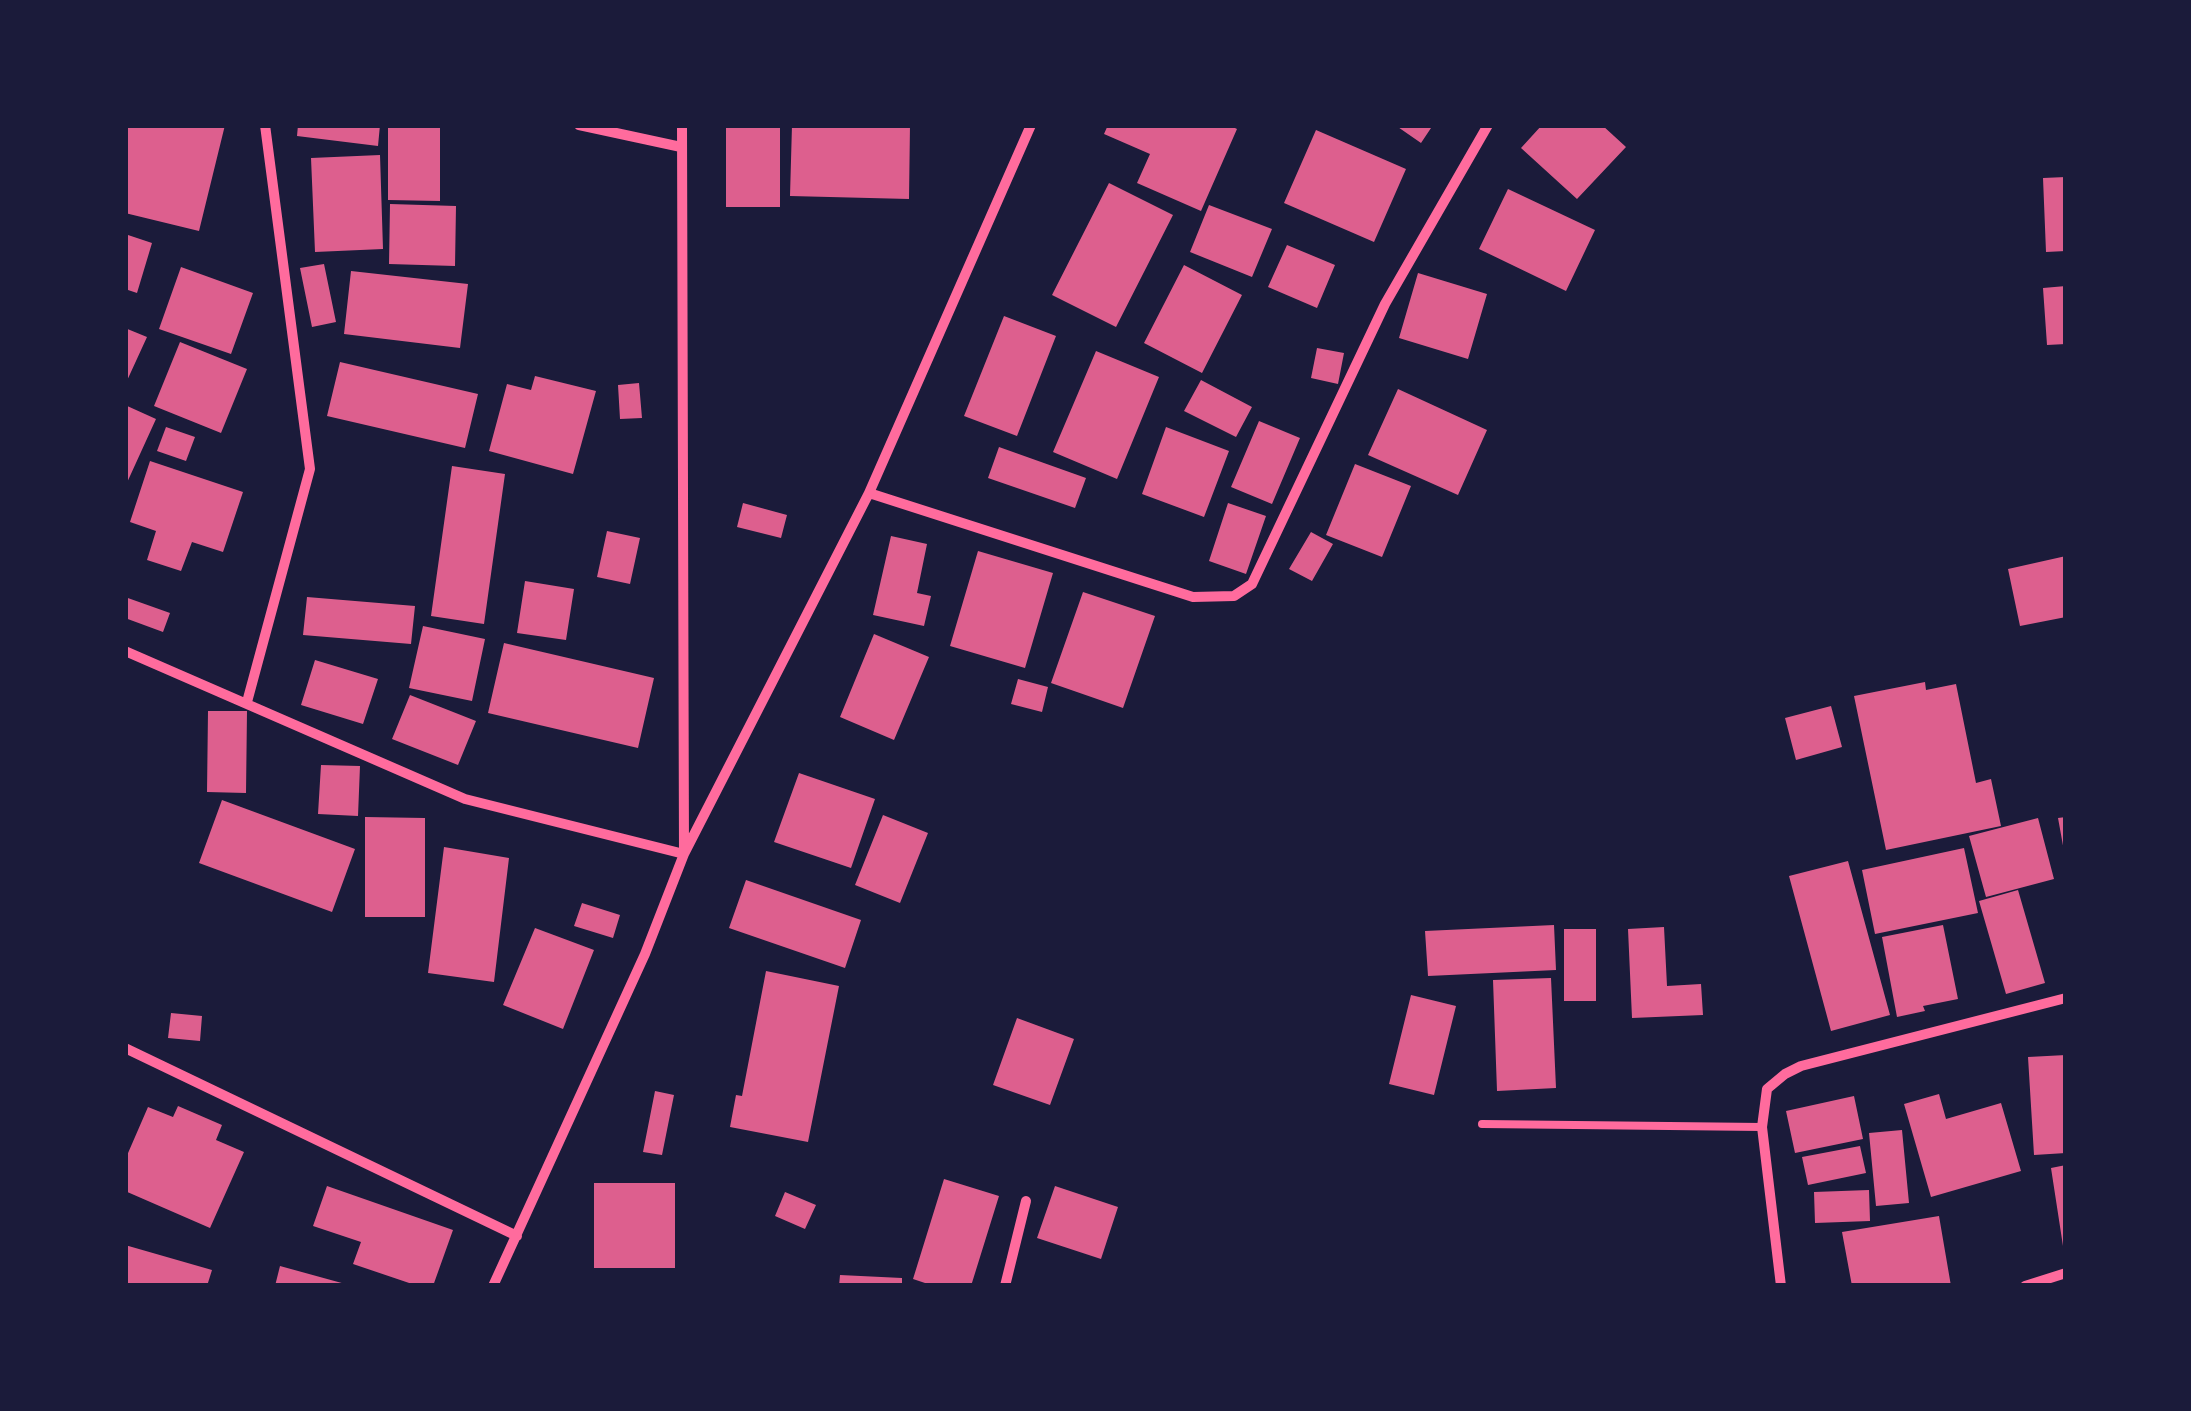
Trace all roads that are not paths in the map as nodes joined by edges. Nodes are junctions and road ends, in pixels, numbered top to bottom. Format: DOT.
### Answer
graph roads {
  1 [pos="265,125"];
  2 [pos="579,125"];
  3 [pos="682,125"];
  4 [pos="1030,125"];
  5 [pos="1488,125"];
  6 [pos="682,147"];
  7 [pos="869,493"];
  8 [pos="125,650"];
  9 [pos="247,702"];
  10 [pos="684,854"];
  11 [pos="2066,998"];
  12 [pos="125,1048"];
  13 [pos="1482,1124"];
  14 [pos="1762,1127"];
  15 [pos="1026,1201"];
  16 [pos="518,1236"];
  17 [pos="2066,1272"];
  18 [pos="494,1286"];
  19 [pos="1005,1286"];
  20 [pos="1781,1286"];
  21 [pos="2024,1286"];
  1 -- 9 [label="street"];
  2 -- 6 [label="street"];
  3 -- 6 [label="street"];
  4 -- 7 [label="street"];
  5 -- 7 [label="street"];
  6 -- 10 [label="street"];
  7 -- 10 [label="street"];
  8 -- 9 [label="street"];
  9 -- 10 [label="street"];
  10 -- 16 [label="street"];
  11 -- 14 [label="street"];
  12 -- 16 [label="street"];
  13 -- 14 [label="lane"];
  14 -- 20 [label="street"];
  15 -- 19 [label="street"];
  16 -- 18 [label="street"];
  17 -- 21 [label="street"];
}
